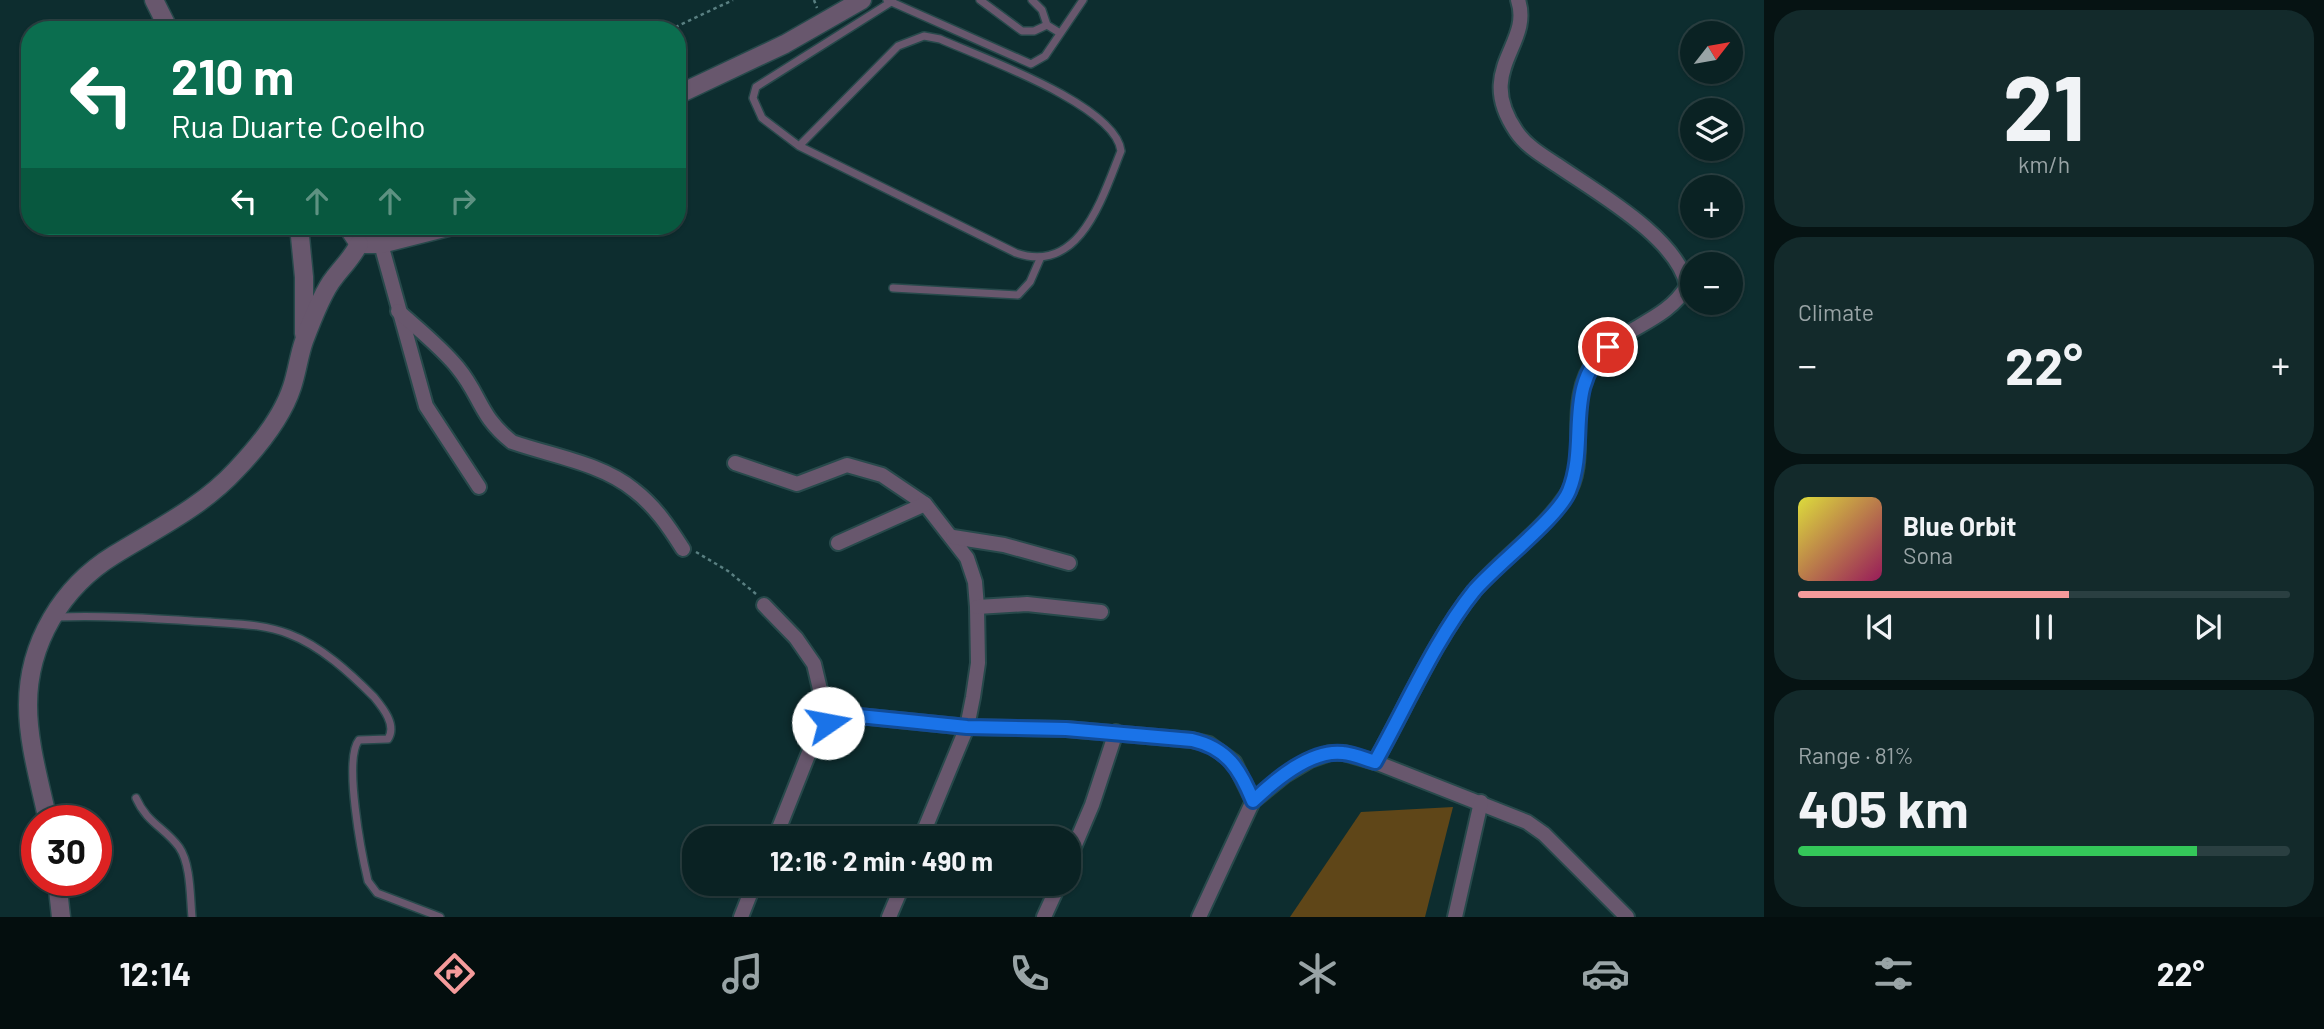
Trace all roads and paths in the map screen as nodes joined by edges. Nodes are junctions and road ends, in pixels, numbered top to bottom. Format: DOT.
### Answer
graph roads {
  1 [pos="154,0"];
  2 [pos="733,0"];
  3 [pos="862,0"];
  4 [pos="980,0"];
  5 [pos="1032,0"];
  6 [pos="1083,0"];
  7 [pos="1518,0"];
  8 [pos="889,1"];
  9 [pos="164,21"];
  10 [pos="686,22"];
  11 [pos="1046,25"];
  12 [pos="1060,33"];
  13 [pos="686,91"];
  14 [pos="799,146"];
  15 [pos="300,235"];
  16 [pos="353,235"];
  17 [pos="416,235"];
  18 [pos="359,244"];
  19 [pos="381,244"];
  20 [pos="1040,259"];
  21 [pos="304,276"];
  22 [pos="333,279"];
  23 [pos="893,288"];
  24 [pos="398,311"];
  25 [pos="304,341"];
  26 [pos="735,463"];
  27 [pos="479,487"];
  28 [pos="925,504"];
  29 [pos="953,537"];
  30 [pos="838,544"];
  31 [pos="683,548"];
  32 [pos="1069,563"];
  33 [pos="764,605"];
  34 [pos="977,607"];
  35 [pos="1101,612"];
  36 [pos="52,618"];
  37 [pos="828,723"];
  38 [pos="967,727"];
  39 [pos="1116,732"];
  40 [pos="1375,762"];
  41 [pos="136,798"];
  42 [pos="1253,801"];
  43 [pos="1481,802"];
  44 [pos="45,805"];
  45 [pos="780,826"];
  46 [pos="926,826"];
  47 [pos="1081,831"];
  48 [pos="59,896"];
  49 [pos="749,896"];
  50 [pos="897,896"];
  51 [pos="1054,896"];
  52 [pos="61,917"];
  53 [pos="192,917"];
  54 [pos="440,917"];
  55 [pos="741,917"];
  56 [pos="889,917"];
  57 [pos="1044,917"];
  58 [pos="1199,917"];
  59 [pos="1455,917"];
  60 [pos="1627,917"];
  1 -- 9 [label="street"];
  2 -- 10 [label="path"];
  3 -- 13 [label="street"];
  4 -- 11 [label="lane"];
  5 -- 11 [label="lane"];
  6 -- 12 [label="lane"];
  7 -- 40 [label="street"];
  8 -- 12 [label="lane"];
  8 -- 14 [label="lane"];
  11 -- 12 [label="lane"];
  14 -- 20 [label="lane"];
  14 -- 20 [label="lane"];
  15 -- 21 [label="street"];
  16 -- 18 [label="street"];
  17 -- 19 [label="street"];
  18 -- 19 [label="street"];
  18 -- 22 [label="street"];
  19 -- 24 [label="street"];
  20 -- 23 [label="lane"];
  21 -- 22 [label="street"];
  21 -- 25 [label="street"];
  22 -- 25 [label="street"];
  24 -- 27 [label="street"];
  24 -- 31 [label="street"];
  25 -- 36 [label="street"];
  26 -- 28 [label="street"];
  28 -- 29 [label="street"];
  28 -- 30 [label="street"];
  29 -- 32 [label="street"];
  29 -- 34 [label="street"];
  31 -- 33 [label="path"];
  33 -- 37 [label="street"];
  34 -- 35 [label="street"];
  34 -- 38 [label="street"];
  36 -- 44 [label="street"];
  36 -- 54 [label="lane"];
  37 -- 38 [label="street"];
  37 -- 45 [label="street"];
  38 -- 39 [label="street"];
  38 -- 46 [label="street"];
  39 -- 42 [label="street"];
  39 -- 47 [label="street"];
  40 -- 42 [label="street"];
  40 -- 43 [label="street"];
  41 -- 53 [label="lane"];
  42 -- 58 [label="street"];
  43 -- 59 [label="street"];
  43 -- 60 [label="street"];
  48 -- 52 [label="street"];
  49 -- 55 [label="street"];
  50 -- 56 [label="street"];
  51 -- 57 [label="street"];
}
